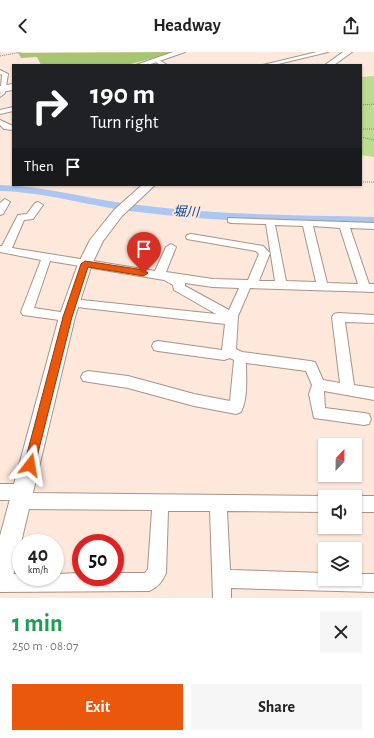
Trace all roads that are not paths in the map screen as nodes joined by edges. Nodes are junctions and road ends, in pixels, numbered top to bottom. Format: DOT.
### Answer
graph roads {
  1 [pos="181,52"];
  2 [pos="325,52"];
  3 [pos="348,52"];
  4 [pos="156,60"];
  5 [pos="143,64"];
  6 [pos="162,64"];
  7 [pos="271,64"];
  8 [pos="330,64"];
  9 [pos="0,72"];
  10 [pos="12,87"];
  11 [pos="1,91"];
  12 [pos="12,109"];
  13 [pos="0,112"];
  14 [pos="0,122"];
  15 [pos="12,128"];
  16 [pos="145,188"];
  17 [pos="5,202"];
  18 [pos="38,205"];
  19 [pos="0,212"];
  20 [pos="231,220"];
  21 [pos="270,222"];
  22 [pos="307,223"];
  23 [pos="344,224"];
  24 [pos="374,226"];
  25 [pos="191,237"];
  26 [pos="171,247"];
  27 [pos="3,249"];
  28 [pos="47,256"];
  29 [pos="85,264"];
  30 [pos="163,276"];
  31 [pos="249,284"];
  32 [pos="281,285"];
  33 [pos="322,286"];
  34 [pos="369,288"];
  35 [pos="70,310"];
  36 [pos="232,318"];
  37 [pos="374,320"];
  38 [pos="158,346"];
  39 [pos="234,354"];
  40 [pos="88,377"];
  41 [pos="319,384"];
  42 [pos="348,390"];
  43 [pos="374,394"];
  44 [pos="364,419"];
  45 [pos="0,492"];
  46 [pos="22,497"];
  47 [pos="218,502"];
  48 [pos="160,503"];
  49 [pos="318,504"];
  50 [pos="362,504"];
  51 [pos="374,504"];
  52 [pos="221,579"];
  53 [pos="0,580"];
  54 [pos="0,583"];
  55 [pos="374,583"];
  56 [pos="222,598"];
  1 -- 4 [label="main road"];
  2 -- 7 [label="street"];
  3 -- 8 [label="main road"];
  4 -- 5 [label="main road"];
  4 -- 6 [label="street"];
  9 -- 11 [label="street"];
  10 -- 11 [label="main road"];
  12 -- 13 [label="street"];
  14 -- 15 [label="street"];
  16 -- 29 [label="main road"];
  17 -- 19 [label="street"];
  18 -- 27 [label="street"];
  20 -- 21 [label="street"];
  21 -- 22 [label="street"];
  21 -- 32 [label="street"];
  22 -- 23 [label="street"];
  22 -- 33 [label="street"];
  23 -- 24 [label="street"];
  23 -- 34 [label="street"];
  25 -- 31 [label="street"];
  26 -- 30 [label="street"];
  27 -- 28 [label="street"];
  28 -- 29 [label="street"];
  28 -- 35 [label="street"];
  29 -- 30 [label="street"];
  29 -- 35 [label="main road"];
  30 -- 31 [label="street"];
  30 -- 36 [label="street"];
  31 -- 32 [label="street"];
  31 -- 36 [label="street"];
  32 -- 33 [label="street"];
  33 -- 34 [label="street"];
  35 -- 36 [label="street"];
  35 -- 46 [label="main road"];
  36 -- 39 [label="street"];
  37 -- 42 [label="street"];
  38 -- 39 [label="street"];
  39 -- 40 [label="street"];
  39 -- 41 [label="street"];
  41 -- 42 [label="street"];
  41 -- 44 [label="street"];
  42 -- 43 [label="street"];
  45 -- 46 [label="street"];
  46 -- 48 [label="street"];
  46 -- 53 [label="main road"];
  47 -- 48 [label="street"];
  47 -- 49 [label="street"];
  47 -- 52 [label="street"];
  48 -- 54 [label="street"];
  50 -- 51 [label="street"];
  52 -- 55 [label="street"];
  52 -- 56 [label="street"];
}
